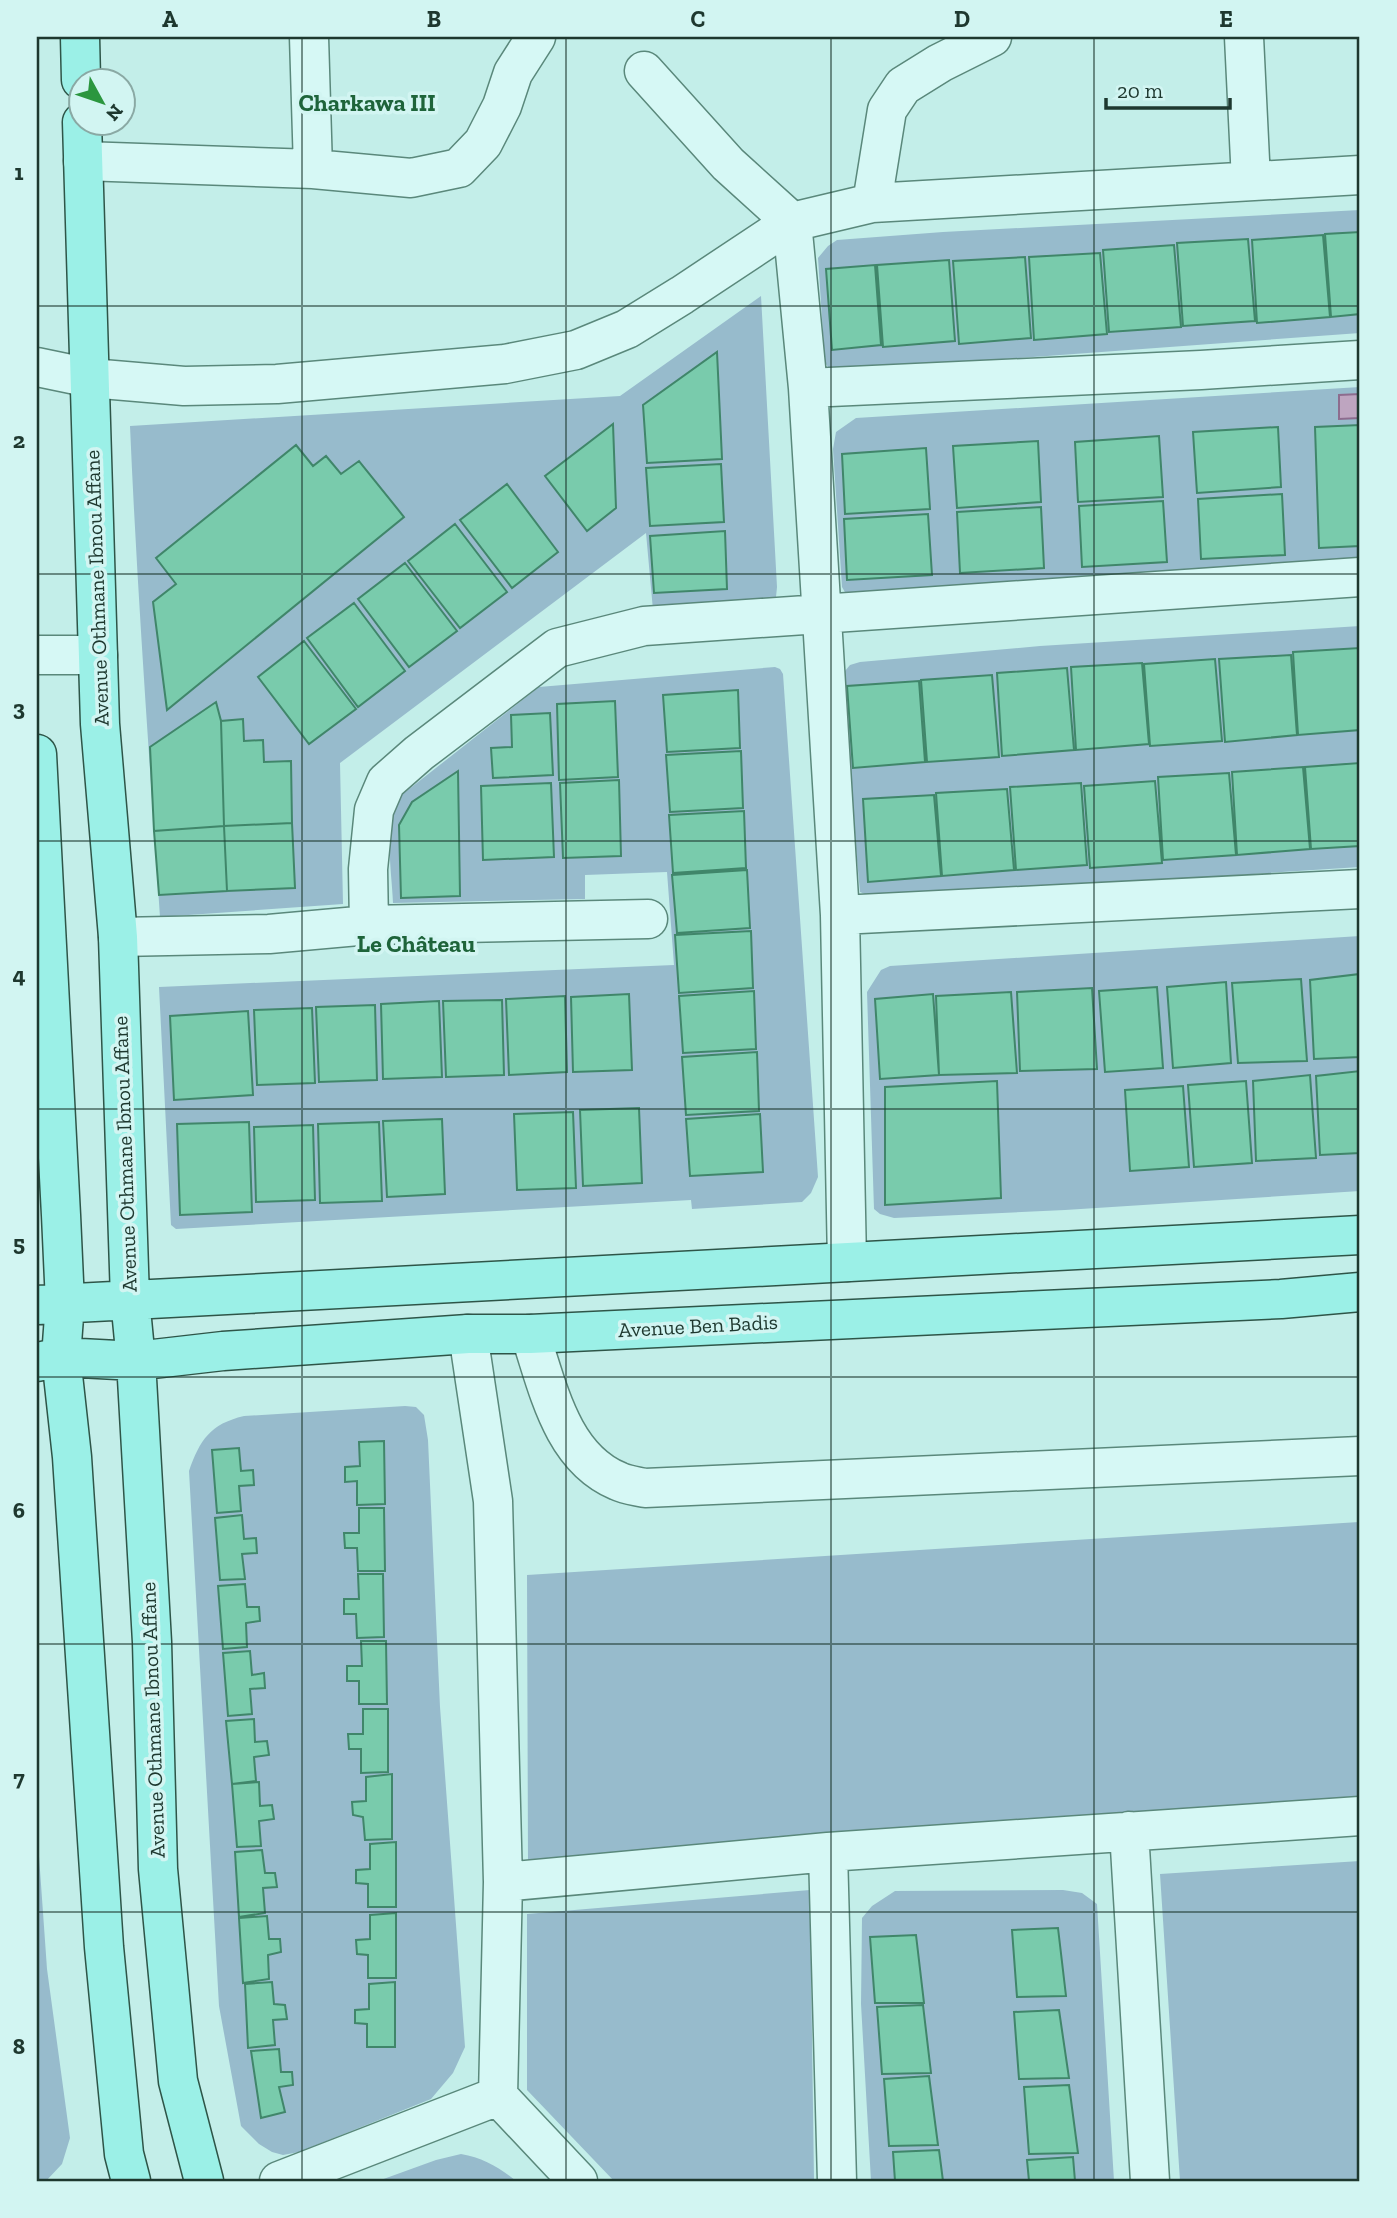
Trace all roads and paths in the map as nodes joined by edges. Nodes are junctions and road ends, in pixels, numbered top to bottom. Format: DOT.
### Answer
graph roads {
  1 [pos="80,37"];
  2 [pos="309,37"];
  3 [pos="536,37"];
  4 [pos="992,37"];
  5 [pos="1244,37"];
  6 [pos="81,66"];
  7 [pos="644,71"];
  8 [pos="82,136"];
  9 [pos="83,161"];
  10 [pos="313,169"];
  11 [pos="1360,175"];
  12 [pos="1251,181"];
  13 [pos="872,203"];
  14 [pos="792,222"];
  15 [pos="1360,360"];
  16 [pos="37,367"];
  17 [pos="90,378"];
  18 [pos="808,388"];
  19 [pos="1360,577"];
  20 [pos="822,614"];
  21 [pos="98,654"];
  22 [pos="37,655"];
  23 [pos="37,754"];
  24 [pos="1360,889"];
  25 [pos="841,915"];
  26 [pos="648,919"];
  27 [pos="369,925"];
  28 [pos="118,937"];
  29 [pos="1360,1235"];
  30 [pos="847,1262"];
  31 [pos="1360,1292"];
  32 [pos="130,1300"];
  33 [pos="51,1304"];
  34 [pos="468,1334"];
  35 [pos="530,1334"];
  36 [pos="49,1359"];
  37 [pos="136,1361"];
  38 [pos="1360,1456"];
  39 [pos="1360,1816"];
  40 [pos="1129,1831"];
  41 [pos="828,1852"];
  42 [pos="503,1882"];
  43 [pos="498,2096"];
  44 [pos="131,2181"];
  45 [pos="204,2181"];
  46 [pos="279,2181"];
  47 [pos="578,2181"];
  48 [pos="837,2181"];
  49 [pos="1150,2181"];
  1 -- 6 [label="main road"];
  2 -- 10 [label="street"];
  3 -- 10 [label="street"];
  4 -- 13 [label="street"];
  5 -- 12 [label="street"];
  7 -- 14 [label="street"];
  8 -- 9 [label="main road, Avenue Othmane Ibnou Affane"];
  9 -- 10 [label="street"];
  9 -- 17 [label="main road, Avenue Othmane Ibnou Affane"];
  11 -- 12 [label="street"];
  12 -- 13 [label="street"];
  13 -- 14 [label="street"];
  14 -- 17 [label="street"];
  14 -- 18 [label="street"];
  15 -- 18 [label="street"];
  16 -- 17 [label="street"];
  17 -- 21 [label="main road, Avenue Othmane Ibnou Affane"];
  18 -- 20 [label="street"];
  19 -- 20 [label="street"];
  20 -- 25 [label="street"];
  20 -- 27 [label="street"];
  21 -- 22 [label="street"];
  21 -- 28 [label="main road, Avenue Othmane Ibnou Affane"];
  23 -- 33 [label="main road"];
  24 -- 25 [label="street"];
  25 -- 30 [label="street"];
  26 -- 27 [label="street"];
  27 -- 28 [label="street"];
  28 -- 32 [label="main road, Avenue Othmane Ibnou Affane"];
  29 -- 30 [label="main road"];
  30 -- 32 [label="main road"];
  31 -- 35 [label="main road, Avenue Ben Badis"];
  32 -- 33 [label="main road"];
  32 -- 37 [label="main road, Avenue Othmane Ibnou Affane"];
  33 -- 36 [label="main road"];
  34 -- 35 [label="main road, Avenue Ben Badis"];
  34 -- 37 [label="main road, Avenue Ben Badis"];
  34 -- 42 [label="street"];
  35 -- 38 [label="street"];
  36 -- 37 [label="main road, Avenue Ben Badis"];
  36 -- 44 [label="main road"];
  37 -- 45 [label="main road, Avenue Othmane Ibnou Affane"];
  39 -- 40 [label="street"];
  40 -- 41 [label="street"];
  40 -- 49 [label="street"];
  41 -- 42 [label="street"];
  41 -- 48 [label="street"];
  42 -- 43 [label="street"];
  43 -- 46 [label="street"];
  43 -- 47 [label="street"];
}
